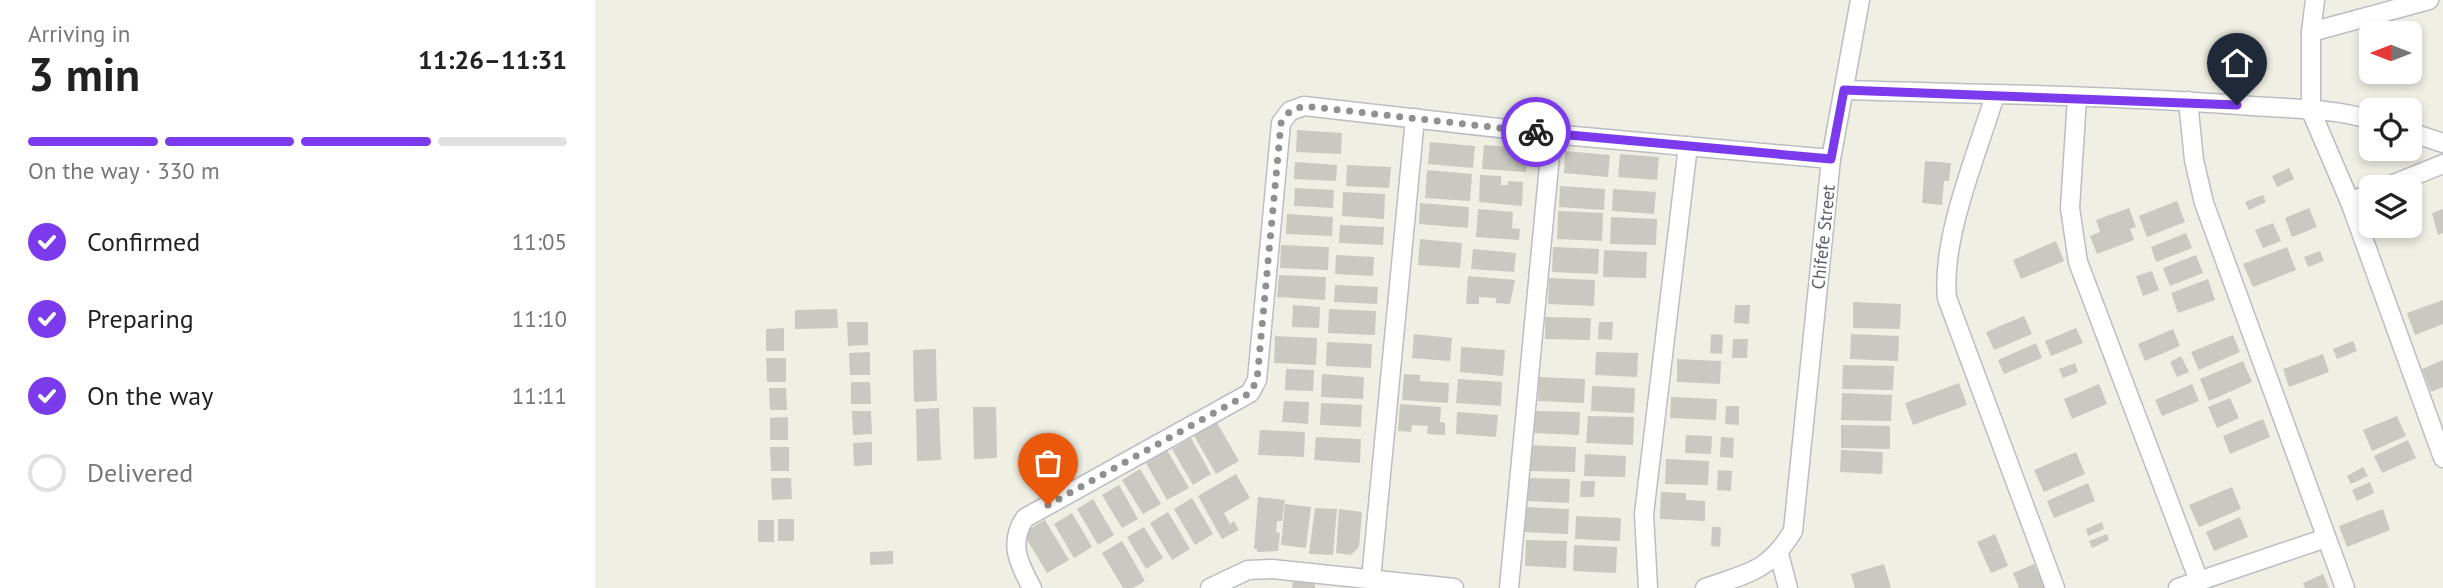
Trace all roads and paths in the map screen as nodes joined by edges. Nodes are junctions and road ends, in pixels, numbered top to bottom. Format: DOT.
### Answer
graph roads {
  1 [pos="1860,0"];
  2 [pos="2315,0"];
  3 [pos="2429,0"];
  4 [pos="2311,32"];
  5 [pos="1844,90"];
  6 [pos="1996,95"];
  7 [pos="2077,97"];
  8 [pos="2188,101"];
  9 [pos="2311,111"];
  10 [pos="2359,116"];
  11 [pos="1415,118"];
  12 [pos="1552,134"];
  13 [pos="2422,136"];
  14 [pos="2443,143"];
  15 [pos="1688,146"];
  16 [pos="1831,159"];
  17 [pos="2443,164"];
  18 [pos="2416,175"];
  19 [pos="2359,198"];
  20 [pos="2350,202"];
  21 [pos="2443,458"];
  22 [pos="2326,538"];
  23 [pos="1779,554"];
  24 [pos="1371,579"];
  25 [pos="2199,580"];
  26 [pos="1033,588"];
  27 [pos="1210,588"];
  28 [pos="1454,588"];
  29 [pos="1509,588"];
  30 [pos="1649,588"];
  31 [pos="1705,588"];
  32 [pos="1787,588"];
  33 [pos="2055,588"];
  34 [pos="2178,588"];
  35 [pos="2345,588"];
  1 -- 5 [label="street"];
  2 -- 4 [label="street"];
  3 -- 4 [label="street"];
  4 -- 9 [label="street"];
  5 -- 6 [label="street"];
  5 -- 16 [label="street"];
  6 -- 7 [label="street"];
  6 -- 33 [label="street"];
  7 -- 8 [label="street"];
  7 -- 25 [label="street"];
  8 -- 9 [label="street"];
  8 -- 22 [label="street"];
  9 -- 10 [label="street"];
  9 -- 20 [label="street"];
  11 -- 12 [label="street, Chifefe Street"];
  11 -- 24 [label="street"];
  11 -- 26 [label="street, Chifefe Street"];
  12 -- 15 [label="street, Chifefe Street"];
  12 -- 29 [label="street"];
  13 -- 14 [label="street"];
  15 -- 16 [label="street, Chifefe Street"];
  15 -- 30 [label="street"];
  16 -- 23 [label="street, Chifefe Street"];
  17 -- 18 [label="street"];
  19 -- 20 [label="street"];
  20 -- 21 [label="street"];
  22 -- 25 [label="street"];
  22 -- 35 [label="street"];
  23 -- 31 [label="street"];
  23 -- 32 [label="street"];
  24 -- 27 [label="street"];
  24 -- 28 [label="street"];
  25 -- 34 [label="street"];
}
